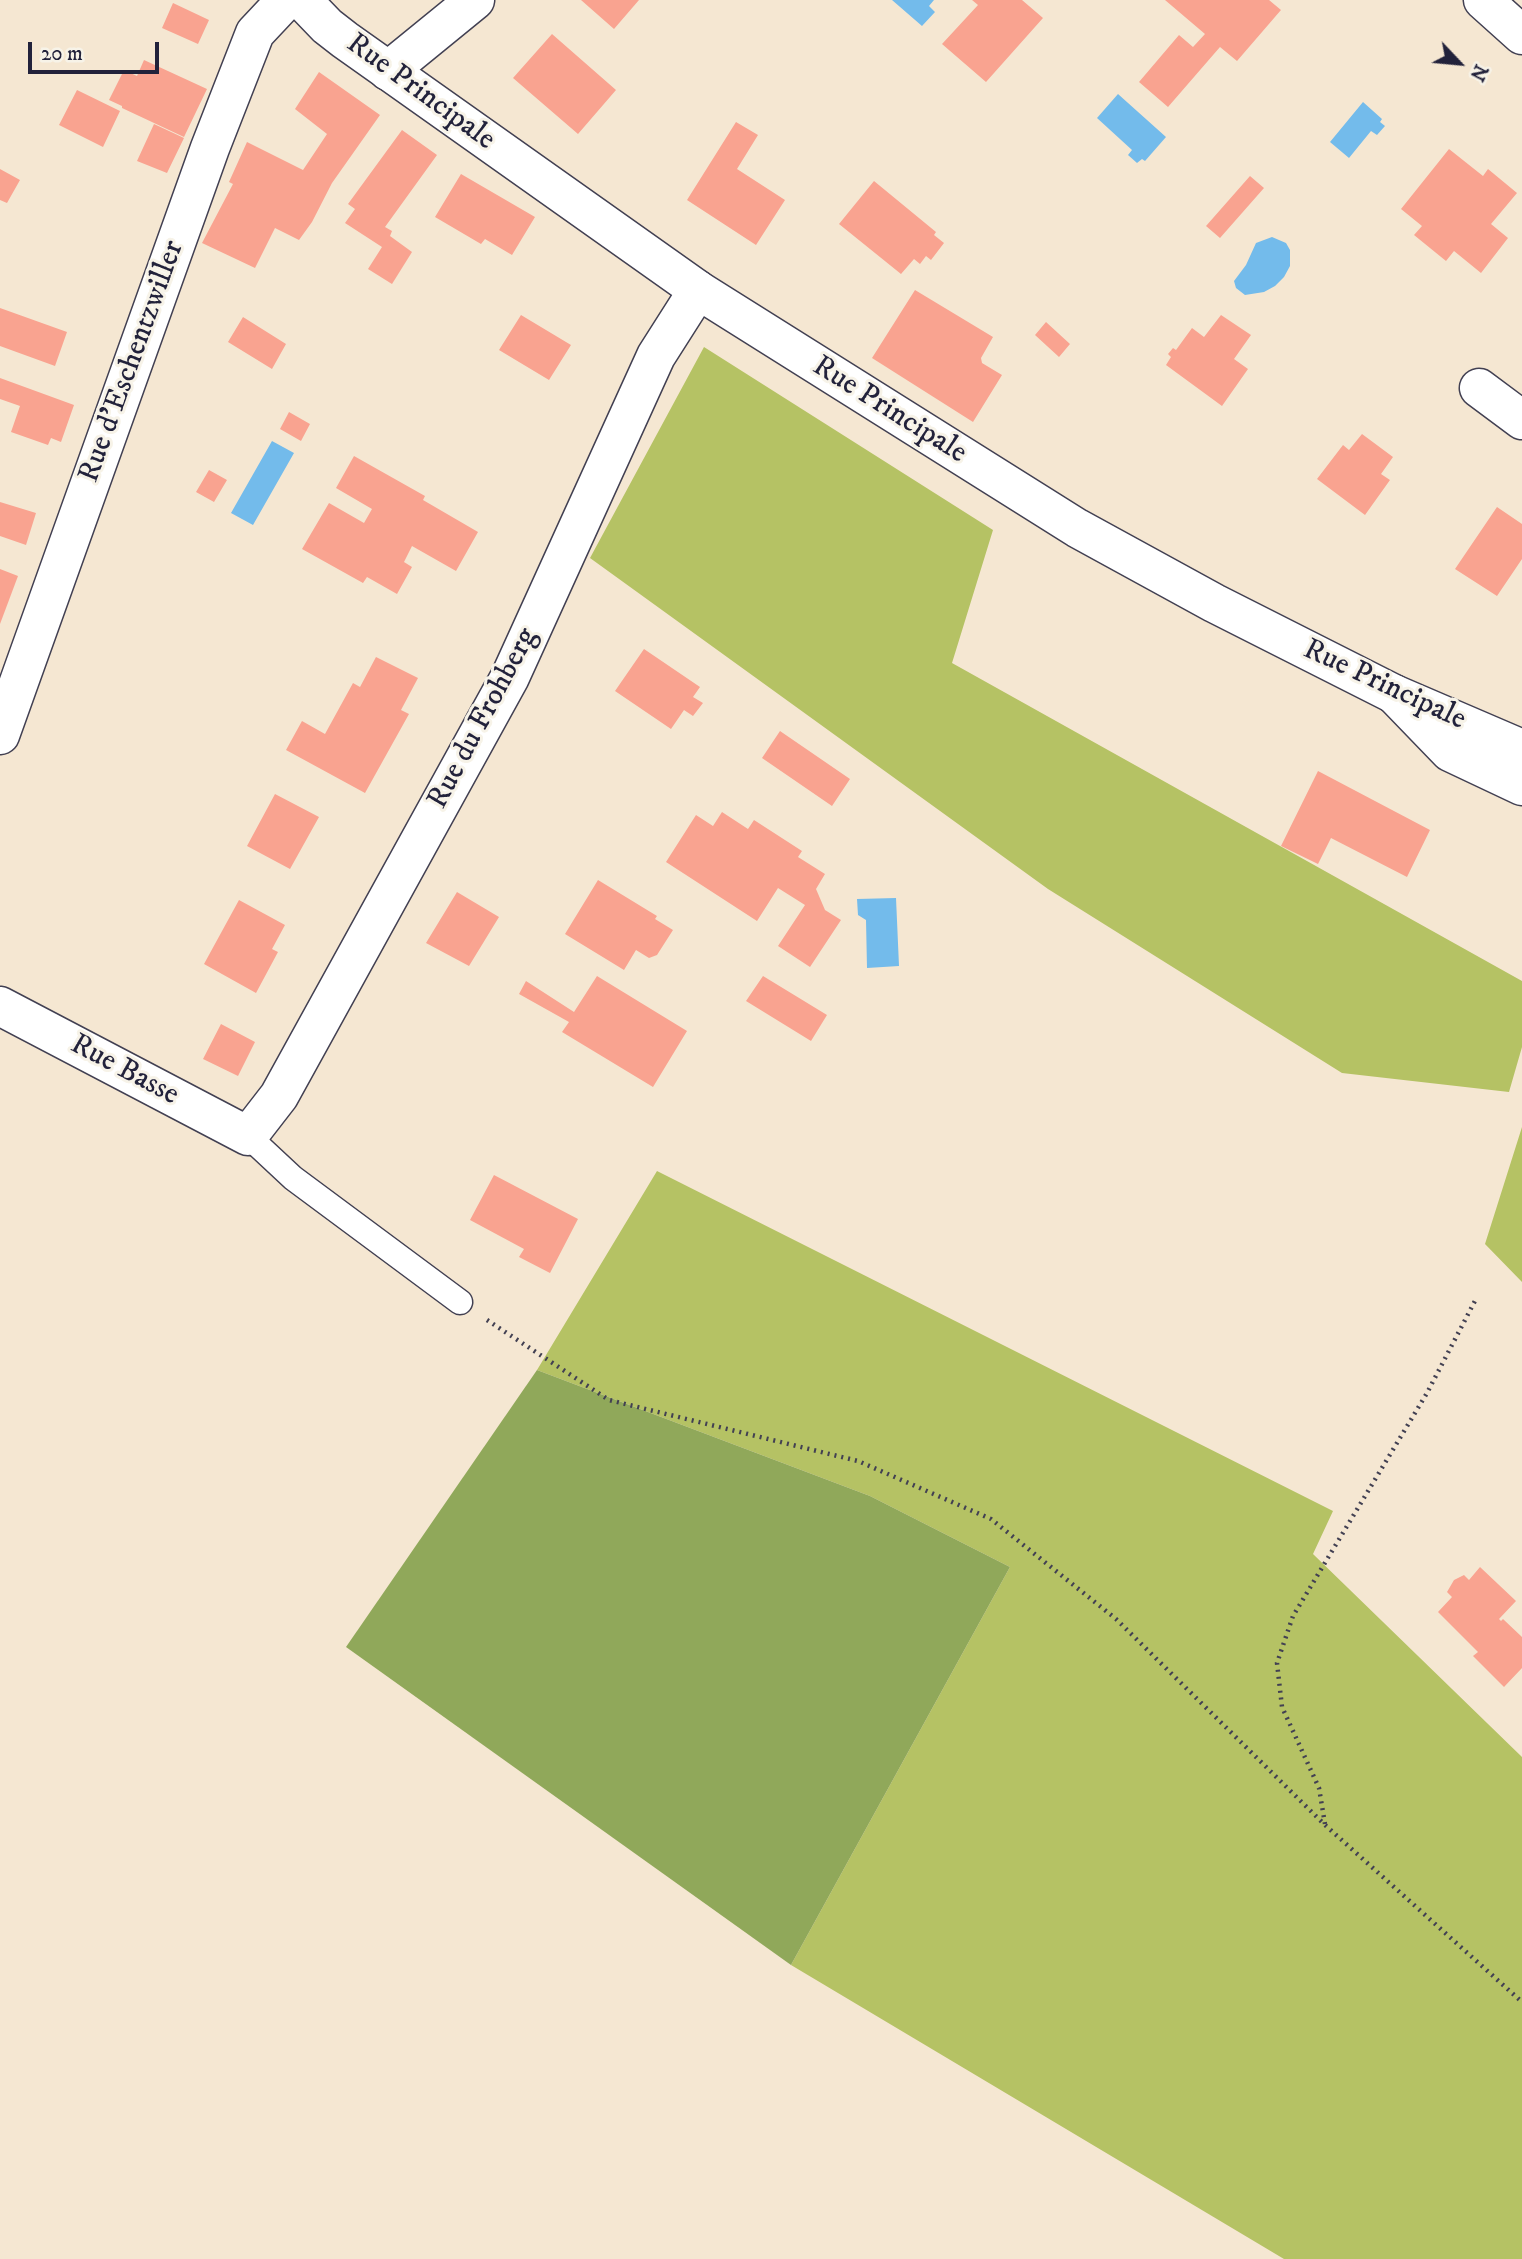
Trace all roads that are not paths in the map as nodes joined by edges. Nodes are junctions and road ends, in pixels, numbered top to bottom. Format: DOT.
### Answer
graph roads {
  1 [pos="286,0"];
  2 [pos="302,0"];
  3 [pos="475,0"];
  4 [pos="1483,0"];
  5 [pos="1522,35"];
  6 [pos="388,71"];
  7 [pos="698,290"];
  8 [pos="1479,388"];
  9 [pos="1522,420"];
  10 [pos="1394,694"];
  11 [pos="0,735"];
  12 [pos="1522,748"];
  13 [pos="1522,786"];
  14 [pos="0,1006"];
  15 [pos="248,1136"];
  16 [pos="460,1302"];
  1 -- 11 [label="street, Rue d'Eschentzwiller"];
  2 -- 6 [label="street, Rue Principale"];
  3 -- 6 [label="street"];
  4 -- 5 [label="street"];
  6 -- 7 [label="street, Rue Principale"];
  7 -- 10 [label="street, Rue Principale"];
  7 -- 15 [label="street, Rue du Frohberg"];
  8 -- 9 [label="street"];
  10 -- 12 [label="street, Rue Principale"];
  10 -- 13 [label="street"];
  14 -- 15 [label="street, Rue Basse"];
  15 -- 16 [label="lane"];
}
